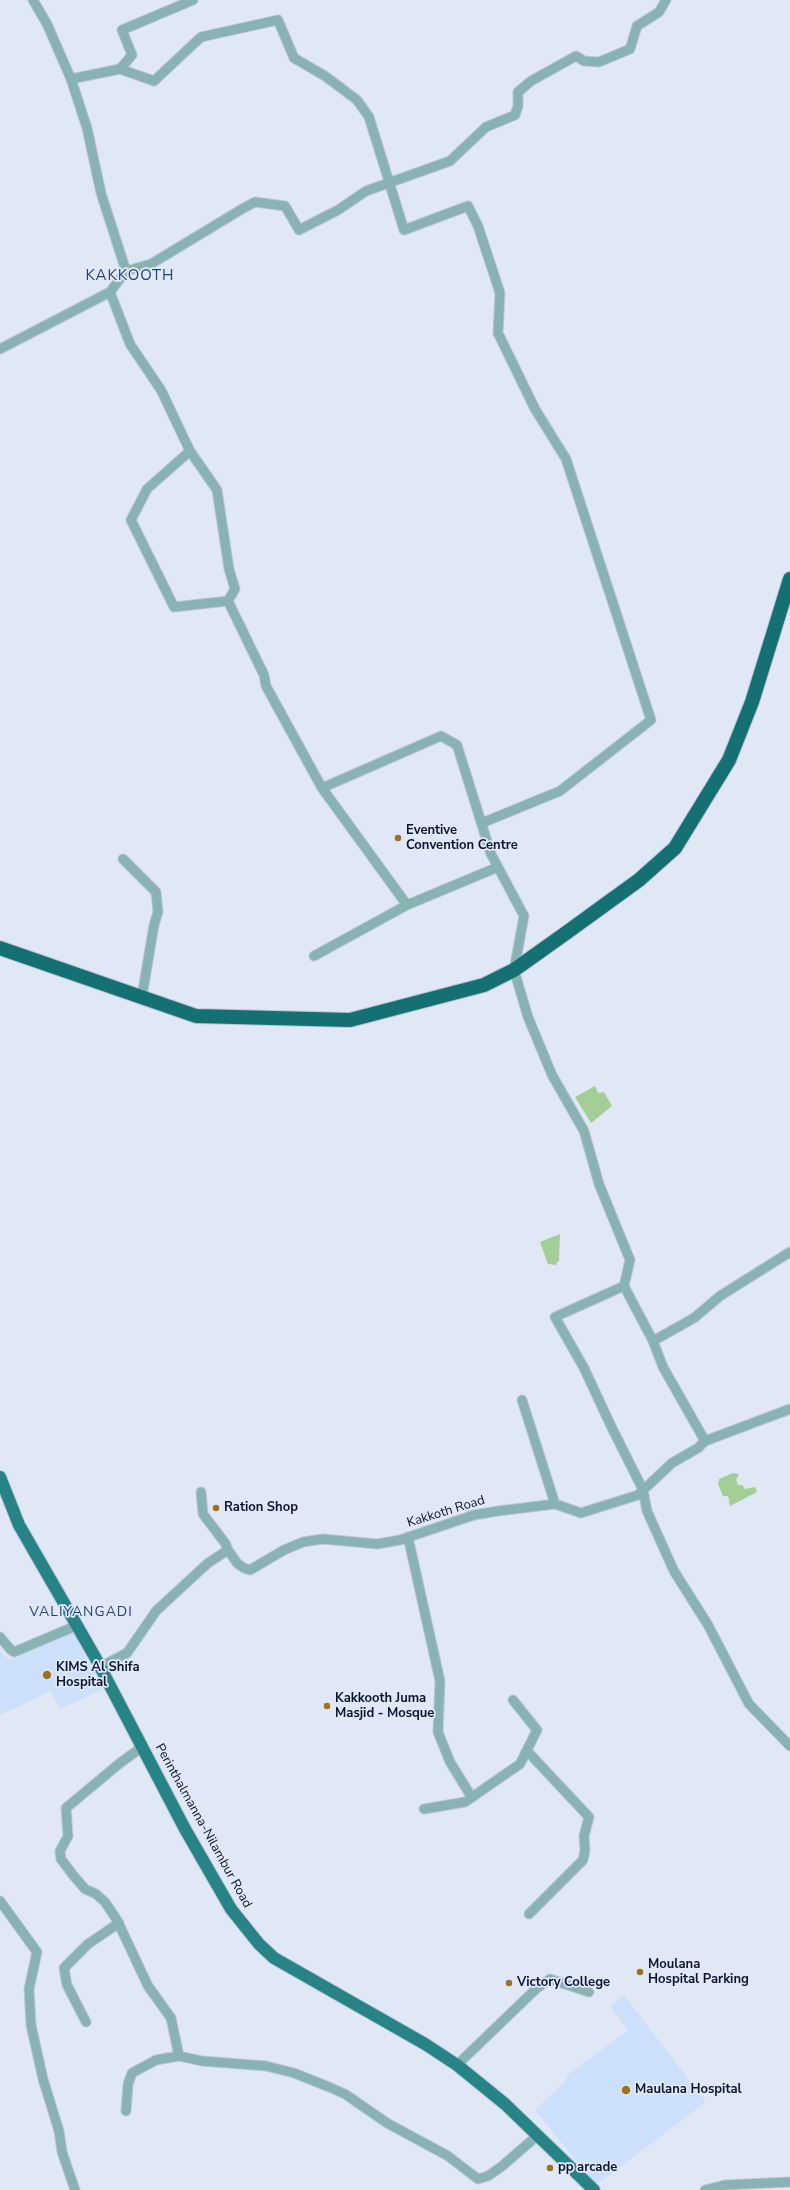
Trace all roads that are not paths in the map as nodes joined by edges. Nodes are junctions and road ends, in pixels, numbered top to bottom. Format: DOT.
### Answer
graph roads {
  1 [pos="34,0"];
  2 [pos="193,0"];
  3 [pos="666,0"];
  4 [pos="120,69"];
  5 [pos="71,79"];
  6 [pos="390,182"];
  7 [pos="126,270"];
  8 [pos="110,292"];
  9 [pos="0,349"];
  10 [pos="190,451"];
  11 [pos="790,579"];
  12 [pos="228,601"];
  13 [pos="322,788"];
  14 [pos="482,823"];
  15 [pos="123,859"];
  16 [pos="498,867"];
  17 [pos="407,905"];
  18 [pos="0,948"];
  19 [pos="314,956"];
  20 [pos="514,970"];
  21 [pos="142,996"];
  22 [pos="790,1252"];
  23 [pos="624,1286"];
  24 [pos="653,1341"];
  25 [pos="522,1400"];
  26 [pos="790,1409"];
  27 [pos="704,1441"];
  28 [pos="1,1482"];
  29 [pos="643,1490"];
  30 [pos="201,1492"];
  31 [pos="555,1504"];
  32 [pos="408,1537"];
  33 [pos="228,1550"];
  34 [pos="78,1625"];
  35 [pos="0,1637"];
  36 [pos="100,1667"];
  37 [pos="513,1700"];
  38 [pos="790,1746"];
  39 [pos="142,1747"];
  40 [pos="528,1752"];
  41 [pos="471,1796"];
  42 [pos="424,1809"];
  43 [pos="0,1901"];
  44 [pos="529,1914"];
  45 [pos="119,1923"];
  46 [pos="589,1992"];
  47 [pos="86,2022"];
  48 [pos="179,2056"];
  49 [pos="458,2065"];
  50 [pos="126,2111"];
  51 [pos="538,2135"];
  52 [pos="790,2182"];
  53 [pos="75,2190"];
  54 [pos="594,2190"];
  55 [pos="704,2190"];
  1 -- 5 [label="street"];
  2 -- 4 [label="street"];
  3 -- 6 [label="street"];
  4 -- 5 [label="street"];
  4 -- 6 [label="street"];
  5 -- 7 [label="street"];
  6 -- 7 [label="street"];
  6 -- 14 [label="street"];
  7 -- 8 [label="street"];
  8 -- 9 [label="street"];
  8 -- 10 [label="street"];
  10 -- 12 [label="street"];
  10 -- 12 [label="street"];
  11 -- 20 [label="highway"];
  12 -- 13 [label="street"];
  13 -- 14 [label="street"];
  13 -- 17 [label="street"];
  14 -- 16 [label="street"];
  15 -- 21 [label="street"];
  16 -- 17 [label="street"];
  16 -- 20 [label="street"];
  17 -- 19 [label="street"];
  18 -- 21 [label="highway"];
  20 -- 21 [label="highway"];
  20 -- 23 [label="street"];
  22 -- 24 [label="street"];
  23 -- 24 [label="street"];
  23 -- 29 [label="street"];
  24 -- 27 [label="street"];
  25 -- 31 [label="street"];
  26 -- 27 [label="street, Kakkoth Road"];
  27 -- 29 [label="street, Kakkoth Road"];
  28 -- 34 [label="main road, Perinthalmanna-Nilambur Road"];
  29 -- 31 [label="street, Kakkoth Road"];
  29 -- 38 [label="street"];
  30 -- 33 [label="street, Kakkoth Road"];
  31 -- 32 [label="street, Kakkoth Road"];
  32 -- 33 [label="street, Kakkoth Road"];
  32 -- 41 [label="street"];
  33 -- 36 [label="street"];
  34 -- 35 [label="street"];
  34 -- 36 [label="main road, Perinthalmanna-Nilambur Road"];
  36 -- 39 [label="main road, Perinthalmanna-Nilambur Road"];
  37 -- 40 [label="street"];
  39 -- 45 [label="street"];
  39 -- 49 [label="main road, Perinthalmanna-Nilambur Road"];
  40 -- 41 [label="street"];
  40 -- 44 [label="street"];
  41 -- 42 [label="street"];
  43 -- 53 [label="street"];
  45 -- 47 [label="street"];
  45 -- 48 [label="street"];
  46 -- 49 [label="street"];
  48 -- 50 [label="street"];
  48 -- 51 [label="street"];
  49 -- 51 [label="main road, Perinthalmanna-Nilambur Road"];
  51 -- 54 [label="main road, Perinthalmanna-Nilambur Road"];
  52 -- 55 [label="street"];
}
